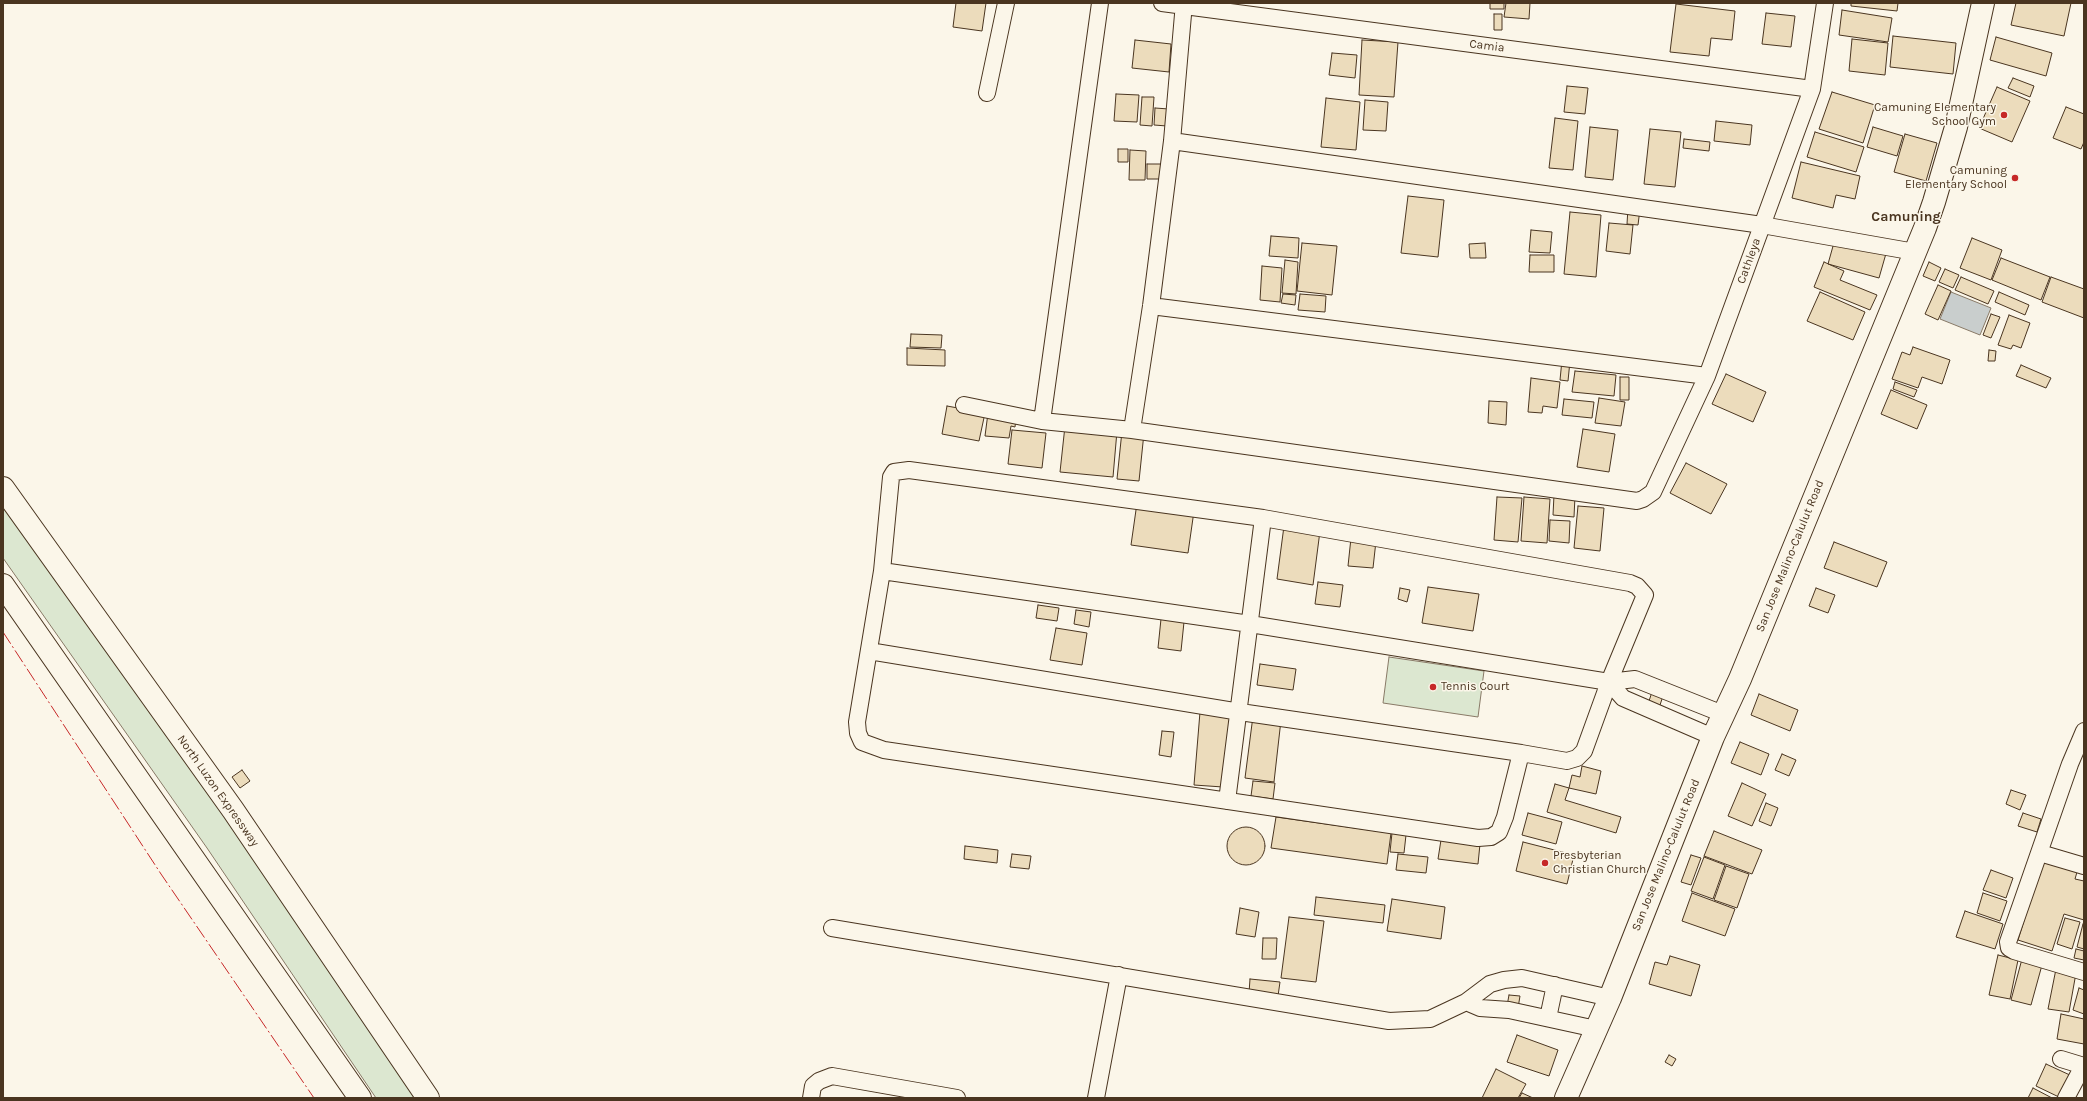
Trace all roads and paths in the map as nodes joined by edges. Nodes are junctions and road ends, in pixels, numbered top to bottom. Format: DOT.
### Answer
graph roads {
  1 [pos="1006,3"];
  2 [pos="1100,3"];
  3 [pos="1162,3"];
  4 [pos="1825,3"];
  5 [pos="1983,3"];
  6 [pos="1184,5"];
  7 [pos="1812,89"];
  8 [pos="987,93"];
  9 [pos="1172,141"];
  10 [pos="1762,225"];
  11 [pos="1915,252"];
  12 [pos="1151,306"];
  13 [pos="1707,376"];
  14 [pos="964,405"];
  15 [pos="1042,421"];
  16 [pos="1132,430"];
  17 [pos="3,488"];
  18 [pos="1263,518"];
  19 [pos="882,571"];
  20 [pos="3,585"];
  21 [pos="1250,624"];
  22 [pos="869,651"];
  23 [pos="1609,682"];
  24 [pos="1671,692"];
  25 [pos="1240,712"];
  26 [pos="1724,714"];
  27 [pos="1664,716"];
  28 [pos="2084,731"];
  29 [pos="1714,737"];
  30 [pos="1521,753"];
  31 [pos="2077,765"];
  32 [pos="1227,801"];
  33 [pos="2040,853"];
  34 [pos="2084,866"];
  35 [pos="832,928"];
  36 [pos="2084,972"];
  37 [pos="1119,974"];
  38 [pos="1555,986"];
  39 [pos="1610,998"];
  40 [pos="1466,1002"];
  41 [pos="1548,1018"];
  42 [pos="1596,1029"];
  43 [pos="2061,1059"];
  44 [pos="2084,1066"];
  45 [pos="951,1097"];
  46 [pos="360,1098"];
  47 [pos="428,1098"];
  48 [pos="811,1098"];
  49 [pos="1096,1098"];
  50 [pos="1566,1098"];
  51 [pos="2066,1098"];
  1 -- 8 [label="street"];
  2 -- 15 [label="street"];
  3 -- 6 [label="street, Camia"];
  4 -- 7 [label="street, Cathleya"];
  5 -- 11 [label="main road, San Jose Malino-Calulut Road"];
  6 -- 7 [label="street, Camia"];
  6 -- 9 [label="street"];
  7 -- 10 [label="street, Cathleya"];
  9 -- 10 [label="street"];
  9 -- 12 [label="street"];
  10 -- 11 [label="street"];
  10 -- 13 [label="street, Cathleya"];
  11 -- 26 [label="main road, San Jose Malino-Calulut Road"];
  12 -- 13 [label="street"];
  12 -- 16 [label="street"];
  13 -- 16 [label="street, Cathleya"];
  14 -- 15 [label="street"];
  15 -- 16 [label="street"];
  17 -- 47 [label="main road, North Luzon Expressway"];
  18 -- 19 [label="street"];
  18 -- 21 [label="street"];
  18 -- 23 [label="street"];
  19 -- 21 [label="street"];
  19 -- 22 [label="street"];
  20 -- 46 [label="main road"];
  21 -- 23 [label="street"];
  21 -- 25 [label="street"];
  22 -- 25 [label="street"];
  22 -- 32 [label="street"];
  23 -- 24 [label="street"];
  23 -- 27 [label="street"];
  23 -- 30 [label="street"];
  24 -- 26 [label="street"];
  24 -- 27 [label="street"];
  25 -- 30 [label="street"];
  25 -- 32 [label="street"];
  26 -- 29 [label="main road, San Jose Malino-Calulut Road"];
  27 -- 29 [label="street"];
  28 -- 31 [label="street"];
  29 -- 39 [label="main road, San Jose Malino-Calulut Road"];
  30 -- 32 [label="street"];
  31 -- 33 [label="street"];
  33 -- 34 [label="street"];
  33 -- 36 [label="street"];
  35 -- 37 [label="street"];
  37 -- 40 [label="street"];
  37 -- 49 [label="street"];
  38 -- 39 [label="street"];
  38 -- 40 [label="street"];
  38 -- 41 [label="street"];
  39 -- 42 [label="main road, San Jose Malino-Calulut Road"];
  40 -- 41 [label="street"];
  41 -- 42 [label="street"];
  42 -- 50 [label="main road, San Jose Malino-Calulut Road"];
  43 -- 44 [label="street"];
  44 -- 51 [label="street"];
  45 -- 48 [label="street"];
}
